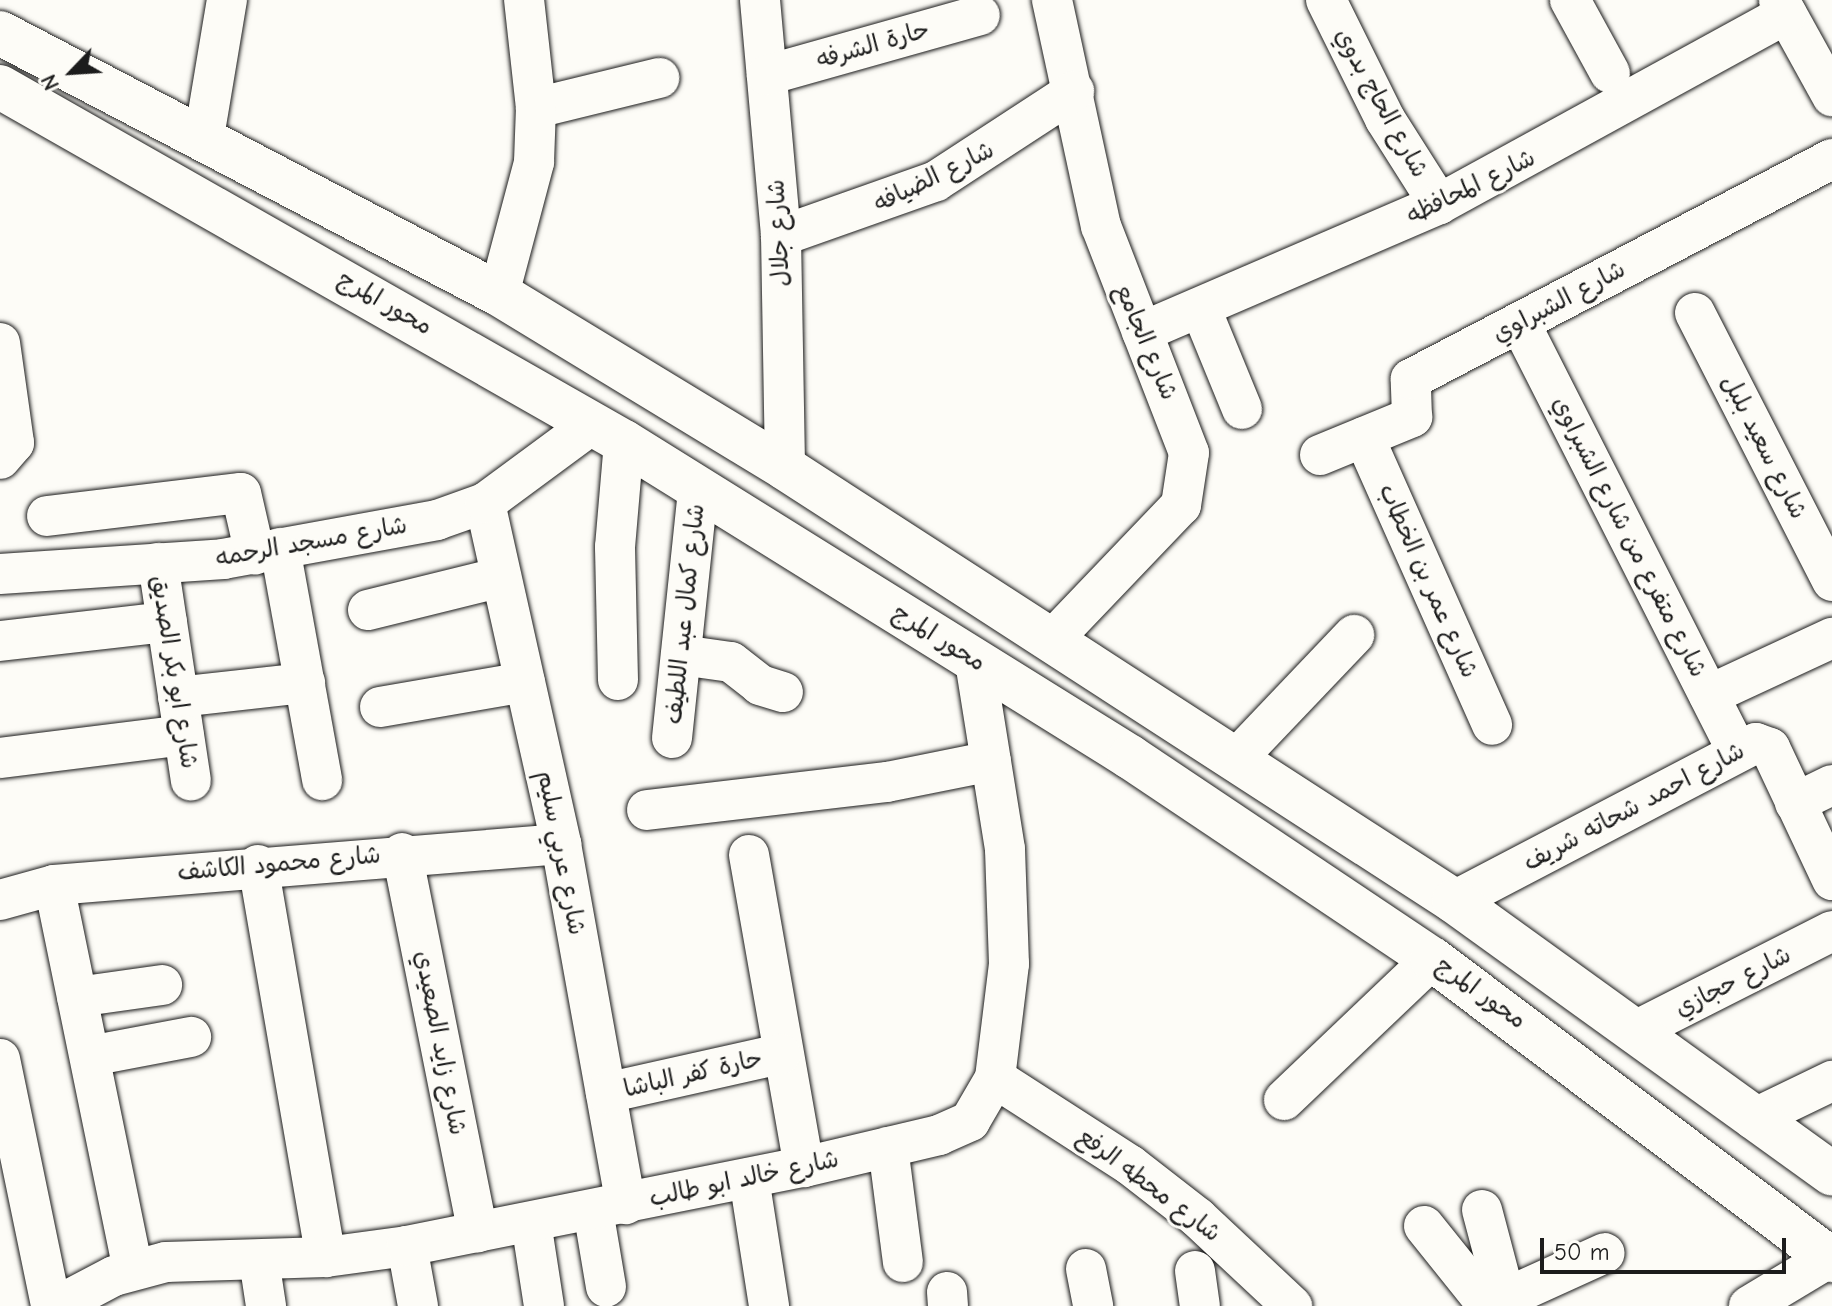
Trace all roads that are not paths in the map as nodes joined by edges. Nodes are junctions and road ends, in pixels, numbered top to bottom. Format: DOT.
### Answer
graph roads {
  1 [pos="227,0"];
  2 [pos="524,0"];
  3 [pos="760,0"];
  4 [pos="1052,0"];
  5 [pos="1326,0"];
  6 [pos="1570,0"];
  7 [pos="1782,7"];
  8 [pos="980,15"];
  9 [pos="0,33"];
  10 [pos="1610,73"];
  11 [pos="767,75"];
  12 [pos="659,78"];
  13 [pos="0,87"];
  14 [pos="1074,91"];
  15 [pos="1832,96"];
  16 [pos="536,108"];
  17 [pos="204,137"];
  18 [pos="1832,159"];
  19 [pos="1439,204"];
  20 [pos="781,236"];
  21 [pos="499,294"];
  22 [pos="1201,309"];
  23 [pos="1695,313"];
  24 [pos="1520,323"];
  25 [pos="1142,332"];
  26 [pos="0,343"];
  27 [pos="1242,409"];
  28 [pos="608,433"];
  29 [pos="1364,437"];
  30 [pos="1320,455"];
  31 [pos="0,459"];
  32 [pos="785,468"];
  33 [pos="698,489"];
  34 [pos="485,503"];
  35 [pos="47,516"];
  36 [pos="268,551"];
  37 [pos="158,563"];
  38 [pos="0,574"];
  39 [pos="501,577"];
  40 [pos="1832,581"];
  41 [pos="368,610"];
  42 [pos="167,622"];
  43 [pos="1354,635"];
  44 [pos="1054,638"];
  45 [pos="1832,638"];
  46 [pos="0,641"];
  47 [pos="681,655"];
  48 [pos="975,661"];
  49 [pos="618,680"];
  50 [pos="525,682"];
  51 [pos="305,683"];
  52 [pos="783,692"];
  53 [pos="1709,695"];
  54 [pos="380,707"];
  55 [pos="181,716"];
  56 [pos="1492,725"];
  57 [pos="672,738"];
  58 [pos="1738,752"];
  59 [pos="0,758"];
  60 [pos="1237,758"];
  61 [pos="991,761"];
  62 [pos="322,780"];
  63 [pos="191,781"];
  64 [pos="1832,785"];
  65 [pos="1795,803"];
  66 [pos="647,810"];
  67 [pos="561,844"];
  68 [pos="402,853"];
  69 [pos="749,855"];
  70 [pos="258,865"];
  71 [pos="1832,880"];
  72 [pos="54,885"];
  73 [pos="0,900"];
  74 [pos="1454,901"];
  75 [pos="1832,931"];
  76 [pos="1432,959"];
  77 [pos="162,985"];
  78 [pos="77,997"];
  79 [pos="1633,1032"];
  80 [pos="191,1037"];
  81 [pos="781,1054"];
  82 [pos="90,1056"];
  83 [pos="0,1059"];
  84 [pos="995,1078"];
  85 [pos="1832,1081"];
  86 [pos="606,1093"];
  87 [pos="1284,1100"];
  88 [pos="1753,1119"];
  89 [pos="888,1147"];
  90 [pos="804,1167"];
  91 [pos="1832,1174"];
  92 [pos="749,1178"];
  93 [pos="610,1207"];
  94 [pos="1482,1210"];
  95 [pos="531,1222"];
  96 [pos="1424,1226"];
  97 [pos="478,1232"];
  98 [pos="407,1246"];
  99 [pos="1605,1253"];
  100 [pos="326,1257"];
  101 [pos="1831,1259"];
  102 [pos="259,1260"];
  103 [pos="903,1262"];
  104 [pos="133,1269"];
  105 [pos="606,1287"];
  106 [pos="1494,1303"];
  107 [pos="54,1306"];
  108 [pos="266,1306"];
  109 [pos="418,1306"];
  110 [pos="544,1306"];
  111 [pos="769,1306"];
  112 [pos="1292,1306"];
  113 [pos="1749,1306"];
  1 -- 17 [label="street"];
  2 -- 16 [label="street"];
  3 -- 11 [label="street, شارع جلال"];
  4 -- 14 [label="street, شارع الجامع"];
  5 -- 19 [label="street, شارع الحاج بدوي"];
  6 -- 10 [label="street"];
  7 -- 15 [label="street"];
  7 -- 19 [label="street, شارع المحافظه"];
  8 -- 11 [label="street, حارة الشرفه"];
  9 -- 17 [label="main road"];
  11 -- 20 [label="street, شارع جلال"];
  12 -- 16 [label="street"];
  13 -- 28 [label="main road, محور المرج"];
  14 -- 20 [label="street, شارع الضيافه"];
  14 -- 25 [label="street, شارع الجامع"];
  16 -- 21 [label="street"];
  17 -- 21 [label="main road"];
  18 -- 24 [label="street, شارع الشبراوي"];
  19 -- 22 [label="street, شارع المحافظه"];
  20 -- 32 [label="street, شارع جلال"];
  21 -- 32 [label="main road"];
  22 -- 25 [label="street, شارع المحافظه"];
  22 -- 27 [label="street"];
  23 -- 40 [label="street, شارع سعيد بلبل"];
  24 -- 29 [label="street, شارع الشبراوي"];
  24 -- 53 [label="street, شارع متفرع من شارع الشبراوي"];
  25 -- 44 [label="street, شارع الجامع"];
  26 -- 31 [label="street"];
  28 -- 33 [label="main road, محور المرج"];
  28 -- 34 [label="street, شارع مسجد الرحمه"];
  28 -- 49 [label="street"];
  29 -- 30 [label="street, شارع الشبراوي"];
  29 -- 56 [label="street, شارع عمر بن الخطاب"];
  32 -- 44 [label="main road"];
  33 -- 47 [label="street, شارع كمال عبد اللطيف"];
  33 -- 48 [label="main road, محور المرج"];
  34 -- 36 [label="street, شارع مسجد الرحمه"];
  34 -- 39 [label="street, شارع عربي سليم"];
  35 -- 36 [label="street"];
  36 -- 37 [label="street, شارع مسجد الرحمه"];
  36 -- 51 [label="street"];
  37 -- 38 [label="street, شارع مسجد الرحمه"];
  37 -- 42 [label="street, شارع ابو بكر الصديق"];
  39 -- 41 [label="street"];
  39 -- 50 [label="street, شارع عربي سليم"];
  42 -- 46 [label="street"];
  42 -- 55 [label="street, شارع ابو بكر الصديق"];
  43 -- 60 [label="street"];
  44 -- 60 [label="main road"];
  45 -- 53 [label="street"];
  47 -- 52 [label="street"];
  47 -- 57 [label="street, شارع كمال عبد اللطيف"];
  48 -- 61 [label="street, شارع خالد ابو طالب"];
  48 -- 76 [label="main road, محور المرج"];
  50 -- 54 [label="street"];
  50 -- 67 [label="street, شارع عربي سليم"];
  51 -- 55 [label="street"];
  51 -- 62 [label="street"];
  53 -- 58 [label="street, شارع متفرع من شارع الشبراوي"];
  55 -- 59 [label="street"];
  55 -- 63 [label="street, شارع ابو بكر الصديق"];
  58 -- 65 [label="street, شارع احمد شحاته شريف"];
  58 -- 74 [label="street, شارع احمد شحاته شريف"];
  60 -- 74 [label="main road"];
  61 -- 66 [label="street"];
  61 -- 84 [label="street, شارع خالد ابو طالب"];
  64 -- 65 [label="street"];
  65 -- 71 [label="street, شارع احمد شحاته شريف"];
  67 -- 68 [label="street, شارع محمود الكاشف"];
  67 -- 86 [label="street, شارع عربي سليم"];
  68 -- 70 [label="street, شارع محمود الكاشف"];
  68 -- 97 [label="street, شارع زايد الصعيدي"];
  69 -- 81 [label="street"];
  70 -- 72 [label="street, شارع محمود الكاشف"];
  70 -- 100 [label="street"];
  72 -- 73 [label="street, شارع محمود الكاشف"];
  72 -- 78 [label="street"];
  74 -- 79 [label="main road"];
  75 -- 79 [label="street, شارع حجازي"];
  76 -- 87 [label="street"];
  76 -- 101 [label="main road, محور المرج"];
  77 -- 78 [label="street"];
  78 -- 82 [label="street"];
  79 -- 88 [label="main road"];
  80 -- 82 [label="street"];
  81 -- 86 [label="street, حارة كفر الباشا"];
  81 -- 90 [label="street"];
  82 -- 104 [label="street"];
  83 -- 107 [label="street"];
  84 -- 89 [label="street, شارع خالد ابو طالب"];
  84 -- 112 [label="street, شارع محطه الرفع"];
  85 -- 88 [label="street"];
  86 -- 93 [label="street, شارع عربي سليم"];
  88 -- 91 [label="main road"];
  89 -- 90 [label="street, شارع خالد ابو طالب"];
  89 -- 103 [label="street"];
  90 -- 92 [label="street, شارع خالد ابو طالب"];
  92 -- 93 [label="street, شارع خالد ابو طالب"];
  92 -- 111 [label="street"];
  93 -- 95 [label="street, شارع خالد ابو طالب"];
  93 -- 105 [label="street, شارع عربي سليم"];
  94 -- 106 [label="street"];
  95 -- 97 [label="street, شارع خالد ابو طالب"];
  95 -- 110 [label="street"];
  96 -- 106 [label="street"];
  97 -- 98 [label="street, شارع خالد ابو طالب"];
  98 -- 100 [label="street, شارع خالد ابو طالب"];
  98 -- 109 [label="street"];
  99 -- 106 [label="street"];
  100 -- 102 [label="street, شارع خالد ابو طالب"];
  101 -- 113 [label="street"];
  102 -- 104 [label="street, شارع خالد ابو طالب"];
  102 -- 108 [label="street"];
  104 -- 107 [label="street, شارع خالد ابو طالب"];
}
